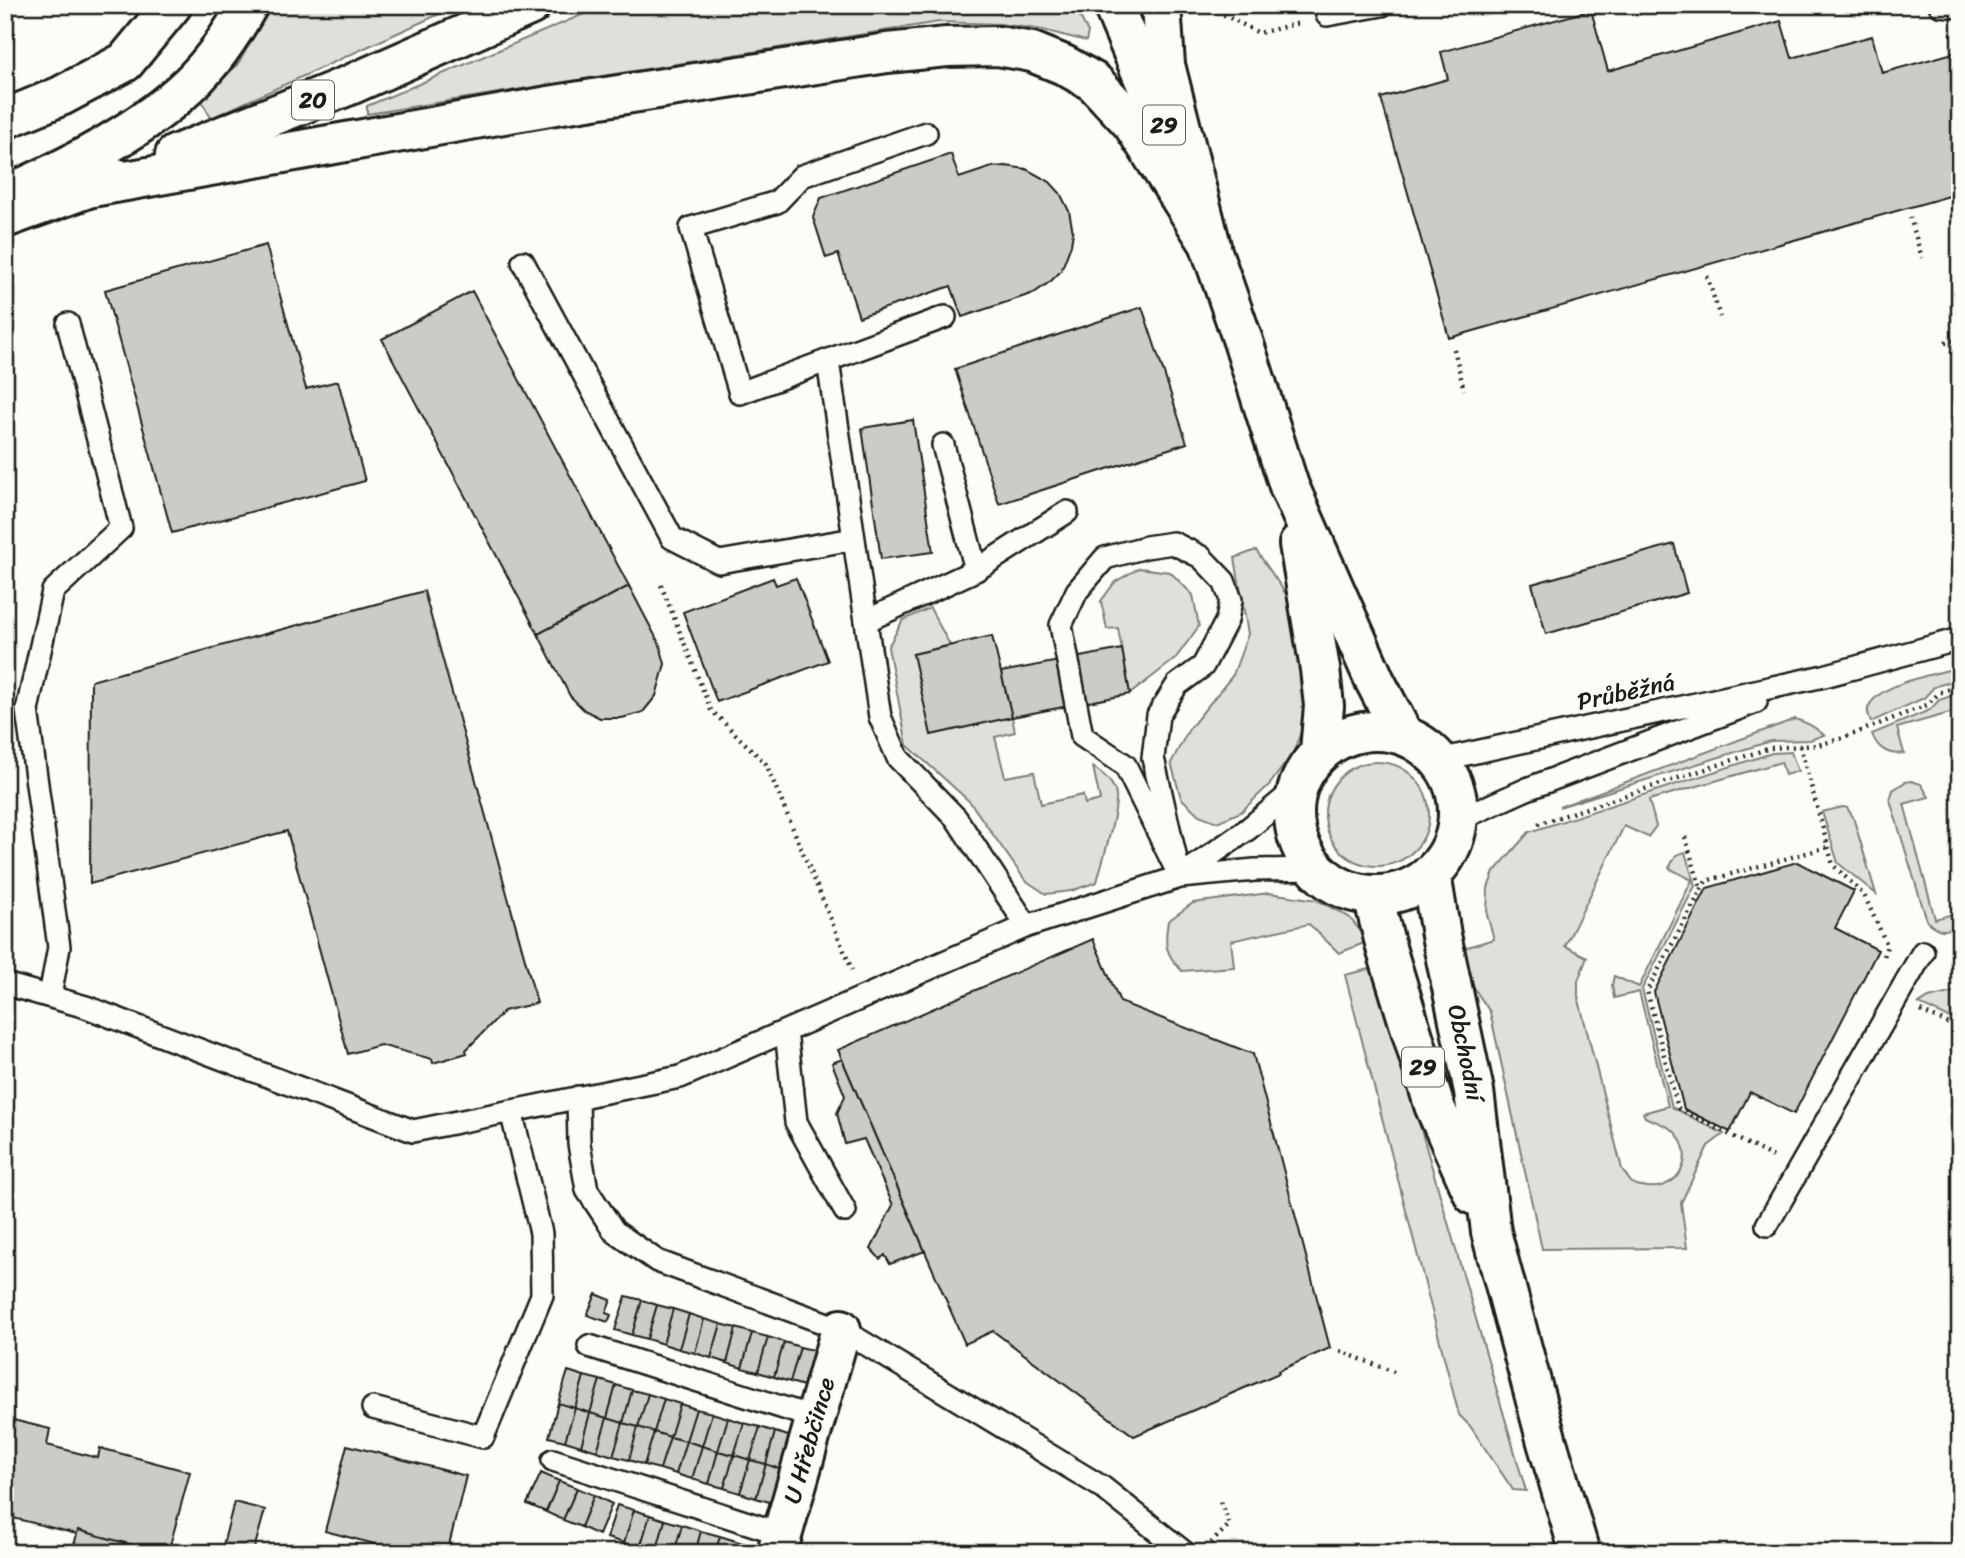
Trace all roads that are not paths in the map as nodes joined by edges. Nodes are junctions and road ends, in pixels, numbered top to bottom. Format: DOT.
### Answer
graph roads {
  1 [pos="172,5"];
  2 [pos="248,5"];
  3 [pos="531,5"];
  4 [pos="1112,5"];
  5 [pos="1161,5"];
  6 [pos="1381,5"];
  7 [pos="1940,5"];
  8 [pos="1960,7"];
  9 [pos="1327,15"];
  10 [pos="5,119"];
  11 [pos="926,133"];
  12 [pos="92,187"];
  13 [pos="5,196"];
  14 [pos="5,218"];
  15 [pos="1211,246"];
  16 [pos="523,261"];
  17 [pos="945,317"];
  18 [pos="68,324"];
  19 [pos="828,361"];
  20 [pos="943,445"];
  21 [pos="1289,486"];
  22 [pos="1067,512"];
  23 [pos="854,540"];
  24 [pos="976,570"];
  25 [pos="866,621"];
  26 [pos="1960,639"];
  27 [pos="1824,676"];
  28 [pos="1403,735"];
  29 [pos="1320,751"];
  30 [pos="1439,760"];
  31 [pos="1297,788"];
  32 [pos="1458,820"];
  33 [pos="1315,869"];
  34 [pos="1431,874"];
  35 [pos="1180,877"];
  36 [pos="1373,895"];
  37 [pos="1027,926"];
  38 [pos="1923,952"];
  39 [pos="5,984"];
  40 [pos="50,996"];
  41 [pos="786,1031"];
  42 [pos="578,1097"];
  43 [pos="511,1111"];
  44 [pos="845,1211"];
  45 [pos="1767,1225"];
  46 [pos="1490,1232"];
  47 [pos="841,1329"];
  48 [pos="589,1346"];
  49 [pos="373,1408"];
  50 [pos="815,1418"];
  51 [pos="553,1460"];
  52 [pos="779,1543"];
  53 [pos="1185,1553"];
  54 [pos="1580,1553"];
  1 -- 10 [label="main road"];
  2 -- 13 [label="main road"];
  3 -- 12 [label="main road, 20"];
  4 -- 15 [label="main road, 29"];
  5 -- 15 [label="main road"];
  6 -- 9 [label="lane"];
  7 -- 8 [label="lane"];
  11 -- 19 [label="lane"];
  12 -- 14 [label="main road, 20"];
  12 -- 15 [label="main road"];
  15 -- 21 [label="main road, 29"];
  16 -- 23 [label="lane"];
  17 -- 19 [label="lane"];
  18 -- 40 [label="lane"];
  19 -- 23 [label="lane"];
  20 -- 24 [label="lane"];
  21 -- 28 [label="main road, 29"];
  21 -- 29 [label="main road, 29"];
  22 -- 24 [label="lane"];
  23 -- 25 [label="lane"];
  24 -- 25 [label="lane"];
  25 -- 37 [label="lane"];
  26 -- 27 [label="lane, Průběžná"];
  27 -- 30 [label="lane, Průběžná"];
  27 -- 32 [label="lane, Průběžná"];
  28 -- 29 [label="main road"];
  28 -- 30 [label="main road"];
  29 -- 31 [label="main road"];
  30 -- 32 [label="main road"];
  31 -- 33 [label="main road"];
  31 -- 35 [label="lane"];
  32 -- 34 [label="main road"];
  33 -- 35 [label="lane"];
  33 -- 36 [label="main road"];
  34 -- 36 [label="main road"];
  34 -- 46 [label="main road, Obchodní"];
  35 -- 35 [label="lane"];
  35 -- 37 [label="lane"];
  36 -- 46 [label="main road, Obchodní / 29"];
  37 -- 41 [label="lane"];
  38 -- 45 [label="lane"];
  39 -- 40 [label="lane"];
  40 -- 43 [label="lane"];
  41 -- 42 [label="lane"];
  41 -- 44 [label="lane"];
  42 -- 43 [label="lane"];
  42 -- 47 [label="lane"];
  43 -- 49 [label="lane"];
  46 -- 54 [label="main road, Obchodní / 29"];
  47 -- 50 [label="main road, U Hřebčince"];
  47 -- 53 [label="lane"];
  48 -- 50 [label="lane"];
  50 -- 52 [label="main road, U Hřebčince"];
  51 -- 52 [label="lane"];
}
